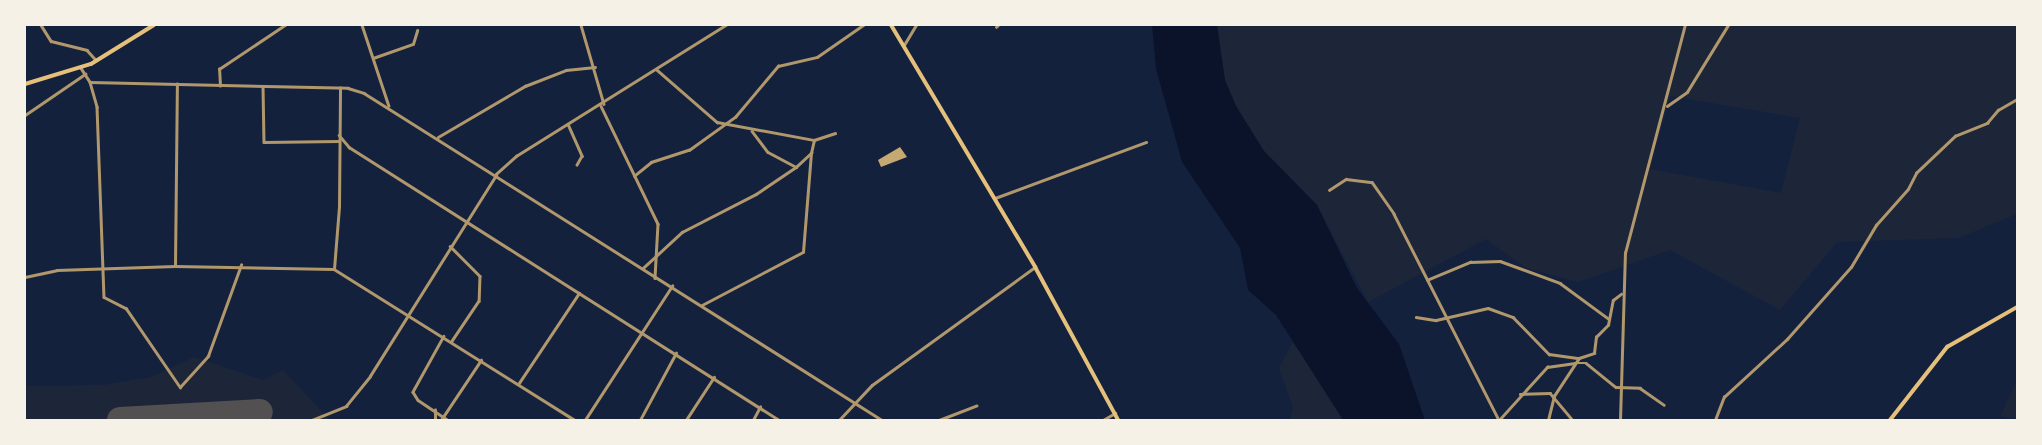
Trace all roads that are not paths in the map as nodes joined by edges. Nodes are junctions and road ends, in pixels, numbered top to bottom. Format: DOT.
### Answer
graph roads {
  1 [pos="40,25"];
  2 [pos="154,25"];
  3 [pos="285,25"];
  4 [pos="362,25"];
  5 [pos="581,25"];
  6 [pos="726,25"];
  7 [pos="863,25"];
  8 [pos="891,25"];
  9 [pos="916,25"];
  10 [pos="1685,25"];
  11 [pos="1728,25"];
  12 [pos="417,31"];
  13 [pos="904,45"];
  14 [pos="373,58"];
  15 [pos="96,62"];
  16 [pos="595,67"];
  17 [pos="81,68"];
  18 [pos="656,69"];
  19 [pos="86,74"];
  20 [pos="90,82"];
  21 [pos="25,84"];
  22 [pos="177,84"];
  23 [pos="220,86"];
  24 [pos="263,86"];
  25 [pos="340,88"];
  26 [pos="2017,99"];
  27 [pos="602,105"];
  28 [pos="389,106"];
  29 [pos="1667,106"];
  30 [pos="25,115"];
  31 [pos="728,122"];
  32 [pos="568,124"];
  33 [pos="751,130"];
  34 [pos="835,134"];
  35 [pos="339,135"];
  36 [pos="438,137"];
  37 [pos="814,140"];
  38 [pos="339,141"];
  39 [pos="1146,142"];
  40 [pos="810,153"];
  41 [pos="576,165"];
  42 [pos="796,167"];
  43 [pos="496,174"];
  44 [pos="634,176"];
  45 [pos="1329,190"];
  46 [pos="995,198"];
  47 [pos="466,221"];
  48 [pos="450,246"];
  49 [pos="658,254"];
  50 [pos="241,265"];
  51 [pos="174,266"];
  52 [pos="1035,267"];
  53 [pos="643,268"];
  54 [pos="100,269"];
  55 [pos="334,269"];
  56 [pos="25,277"];
  57 [pos="655,278"];
  58 [pos="1427,280"];
  59 [pos="672,286"];
  60 [pos="579,292"];
  61 [pos="1621,294"];
  62 [pos="702,305"];
  63 [pos="2017,307"];
  64 [pos="408,314"];
  65 [pos="1444,315"];
  66 [pos="1416,317"];
  67 [pos="1608,318"];
  68 [pos="640,331"];
  69 [pos="444,336"];
  70 [pos="452,341"];
  71 [pos="676,353"];
  72 [pos="1579,358"];
  73 [pos="481,360"];
  74 [pos="1575,363"];
  75 [pos="714,377"];
  76 [pos="519,383"];
  77 [pos="1620,386"];
  78 [pos="1518,394"];
  79 [pos="1554,396"];
  80 [pos="856,403"];
  81 [pos="976,406"];
  82 [pos="1664,406"];
  83 [pos="760,407"];
  84 [pos="435,410"];
  85 [pos="1115,413"];
  86 [pos="447,419"];
  87 [pos="1619,419"];
  88 [pos="312,420"];
  89 [pos="435,420"];
  90 [pos="442,420"];
  91 [pos="575,420"];
  92 [pos="585,420"];
  93 [pos="640,420"];
  94 [pos="686,420"];
  95 [pos="752,420"];
  96 [pos="779,420"];
  97 [pos="839,420"];
  98 [pos="882,420"];
  99 [pos="939,420"];
  100 [pos="1103,420"];
  101 [pos="1118,420"];
  102 [pos="1499,420"];
  103 [pos="1548,420"];
  104 [pos="1574,420"];
  105 [pos="1715,420"];
  106 [pos="1890,420"];
  1 -- 15 [label="street"];
  2 -- 15 [label="main road"];
  3 -- 23 [label="street"];
  4 -- 14 [label="street"];
  5 -- 16 [label="street"];
  6 -- 18 [label="street"];
  7 -- 31 [label="street"];
  8 -- 13 [label="main road"];
  9 -- 13 [label="street"];
  10 -- 29 [label="street"];
  11 -- 29 [label="street"];
  12 -- 14 [label="street"];
  13 -- 46 [label="main road"];
  14 -- 28 [label="street"];
  15 -- 17 [label="main road"];
  16 -- 27 [label="street"];
  16 -- 36 [label="street"];
  17 -- 19 [label="street"];
  17 -- 21 [label="main road"];
  18 -- 27 [label="street"];
  18 -- 31 [label="street"];
  19 -- 20 [label="street"];
  19 -- 30 [label="street"];
  20 -- 22 [label="street"];
  20 -- 54 [label="street"];
  22 -- 23 [label="street"];
  22 -- 51 [label="street"];
  23 -- 24 [label="street"];
  24 -- 25 [label="street"];
  24 -- 38 [label="street"];
  25 -- 28 [label="street"];
  25 -- 35 [label="street"];
  26 -- 105 [label="street"];
  27 -- 32 [label="street"];
  27 -- 44 [label="street"];
  28 -- 36 [label="street"];
  29 -- 61 [label="street"];
  31 -- 33 [label="street"];
  31 -- 44 [label="street"];
  32 -- 41 [label="street"];
  32 -- 43 [label="street"];
  33 -- 37 [label="street"];
  33 -- 42 [label="street"];
  34 -- 37 [label="street"];
  35 -- 38 [label="street"];
  35 -- 47 [label="street"];
  36 -- 43 [label="street"];
  37 -- 40 [label="street"];
  38 -- 55 [label="street"];
  39 -- 46 [label="street"];
  40 -- 42 [label="street"];
  40 -- 62 [label="street"];
  42 -- 49 [label="street"];
  43 -- 47 [label="street"];
  43 -- 53 [label="street"];
  44 -- 49 [label="street"];
  45 -- 58 [label="street"];
  46 -- 52 [label="main road"];
  47 -- 48 [label="street"];
  47 -- 60 [label="street"];
  48 -- 64 [label="street"];
  48 -- 70 [label="street"];
  49 -- 53 [label="street"];
  49 -- 57 [label="street"];
  50 -- 51 [label="street"];
  50 -- 54 [label="street"];
  50 -- 55 [label="street"];
  51 -- 54 [label="street"];
  52 -- 80 [label="street"];
  52 -- 85 [label="main road"];
  53 -- 57 [label="street"];
  54 -- 56 [label="street"];
  55 -- 64 [label="street"];
  57 -- 59 [label="street"];
  58 -- 65 [label="street"];
  58 -- 67 [label="street"];
  59 -- 62 [label="street"];
  59 -- 68 [label="street"];
  60 -- 68 [label="street"];
  60 -- 76 [label="street"];
  61 -- 67 [label="street"];
  61 -- 77 [label="street"];
  62 -- 80 [label="street"];
  63 -- 106 [label="main road"];
  64 -- 69 [label="street"];
  64 -- 88 [label="street"];
  65 -- 66 [label="street"];
  65 -- 72 [label="street"];
  65 -- 102 [label="street"];
  67 -- 72 [label="street"];
  68 -- 71 [label="street"];
  68 -- 92 [label="street"];
  69 -- 70 [label="street"];
  69 -- 84 [label="street"];
  70 -- 73 [label="street"];
  71 -- 75 [label="street"];
  71 -- 93 [label="street"];
  72 -- 74 [label="street"];
  73 -- 76 [label="street"];
  73 -- 86 [label="street"];
  74 -- 77 [label="street"];
  74 -- 78 [label="street"];
  74 -- 79 [label="street"];
  75 -- 83 [label="street"];
  75 -- 94 [label="street"];
  76 -- 91 [label="street"];
  77 -- 82 [label="street"];
  77 -- 87 [label="street"];
  78 -- 79 [label="street"];
  78 -- 102 [label="street"];
  79 -- 103 [label="street"];
  79 -- 104 [label="street"];
  80 -- 97 [label="street"];
  80 -- 98 [label="street"];
  81 -- 99 [label="street"];
  83 -- 95 [label="street"];
  83 -- 96 [label="street"];
  84 -- 86 [label="street"];
  84 -- 89 [label="street"];
  85 -- 100 [label="street"];
  85 -- 101 [label="main road"];
  86 -- 90 [label="street"];
}
